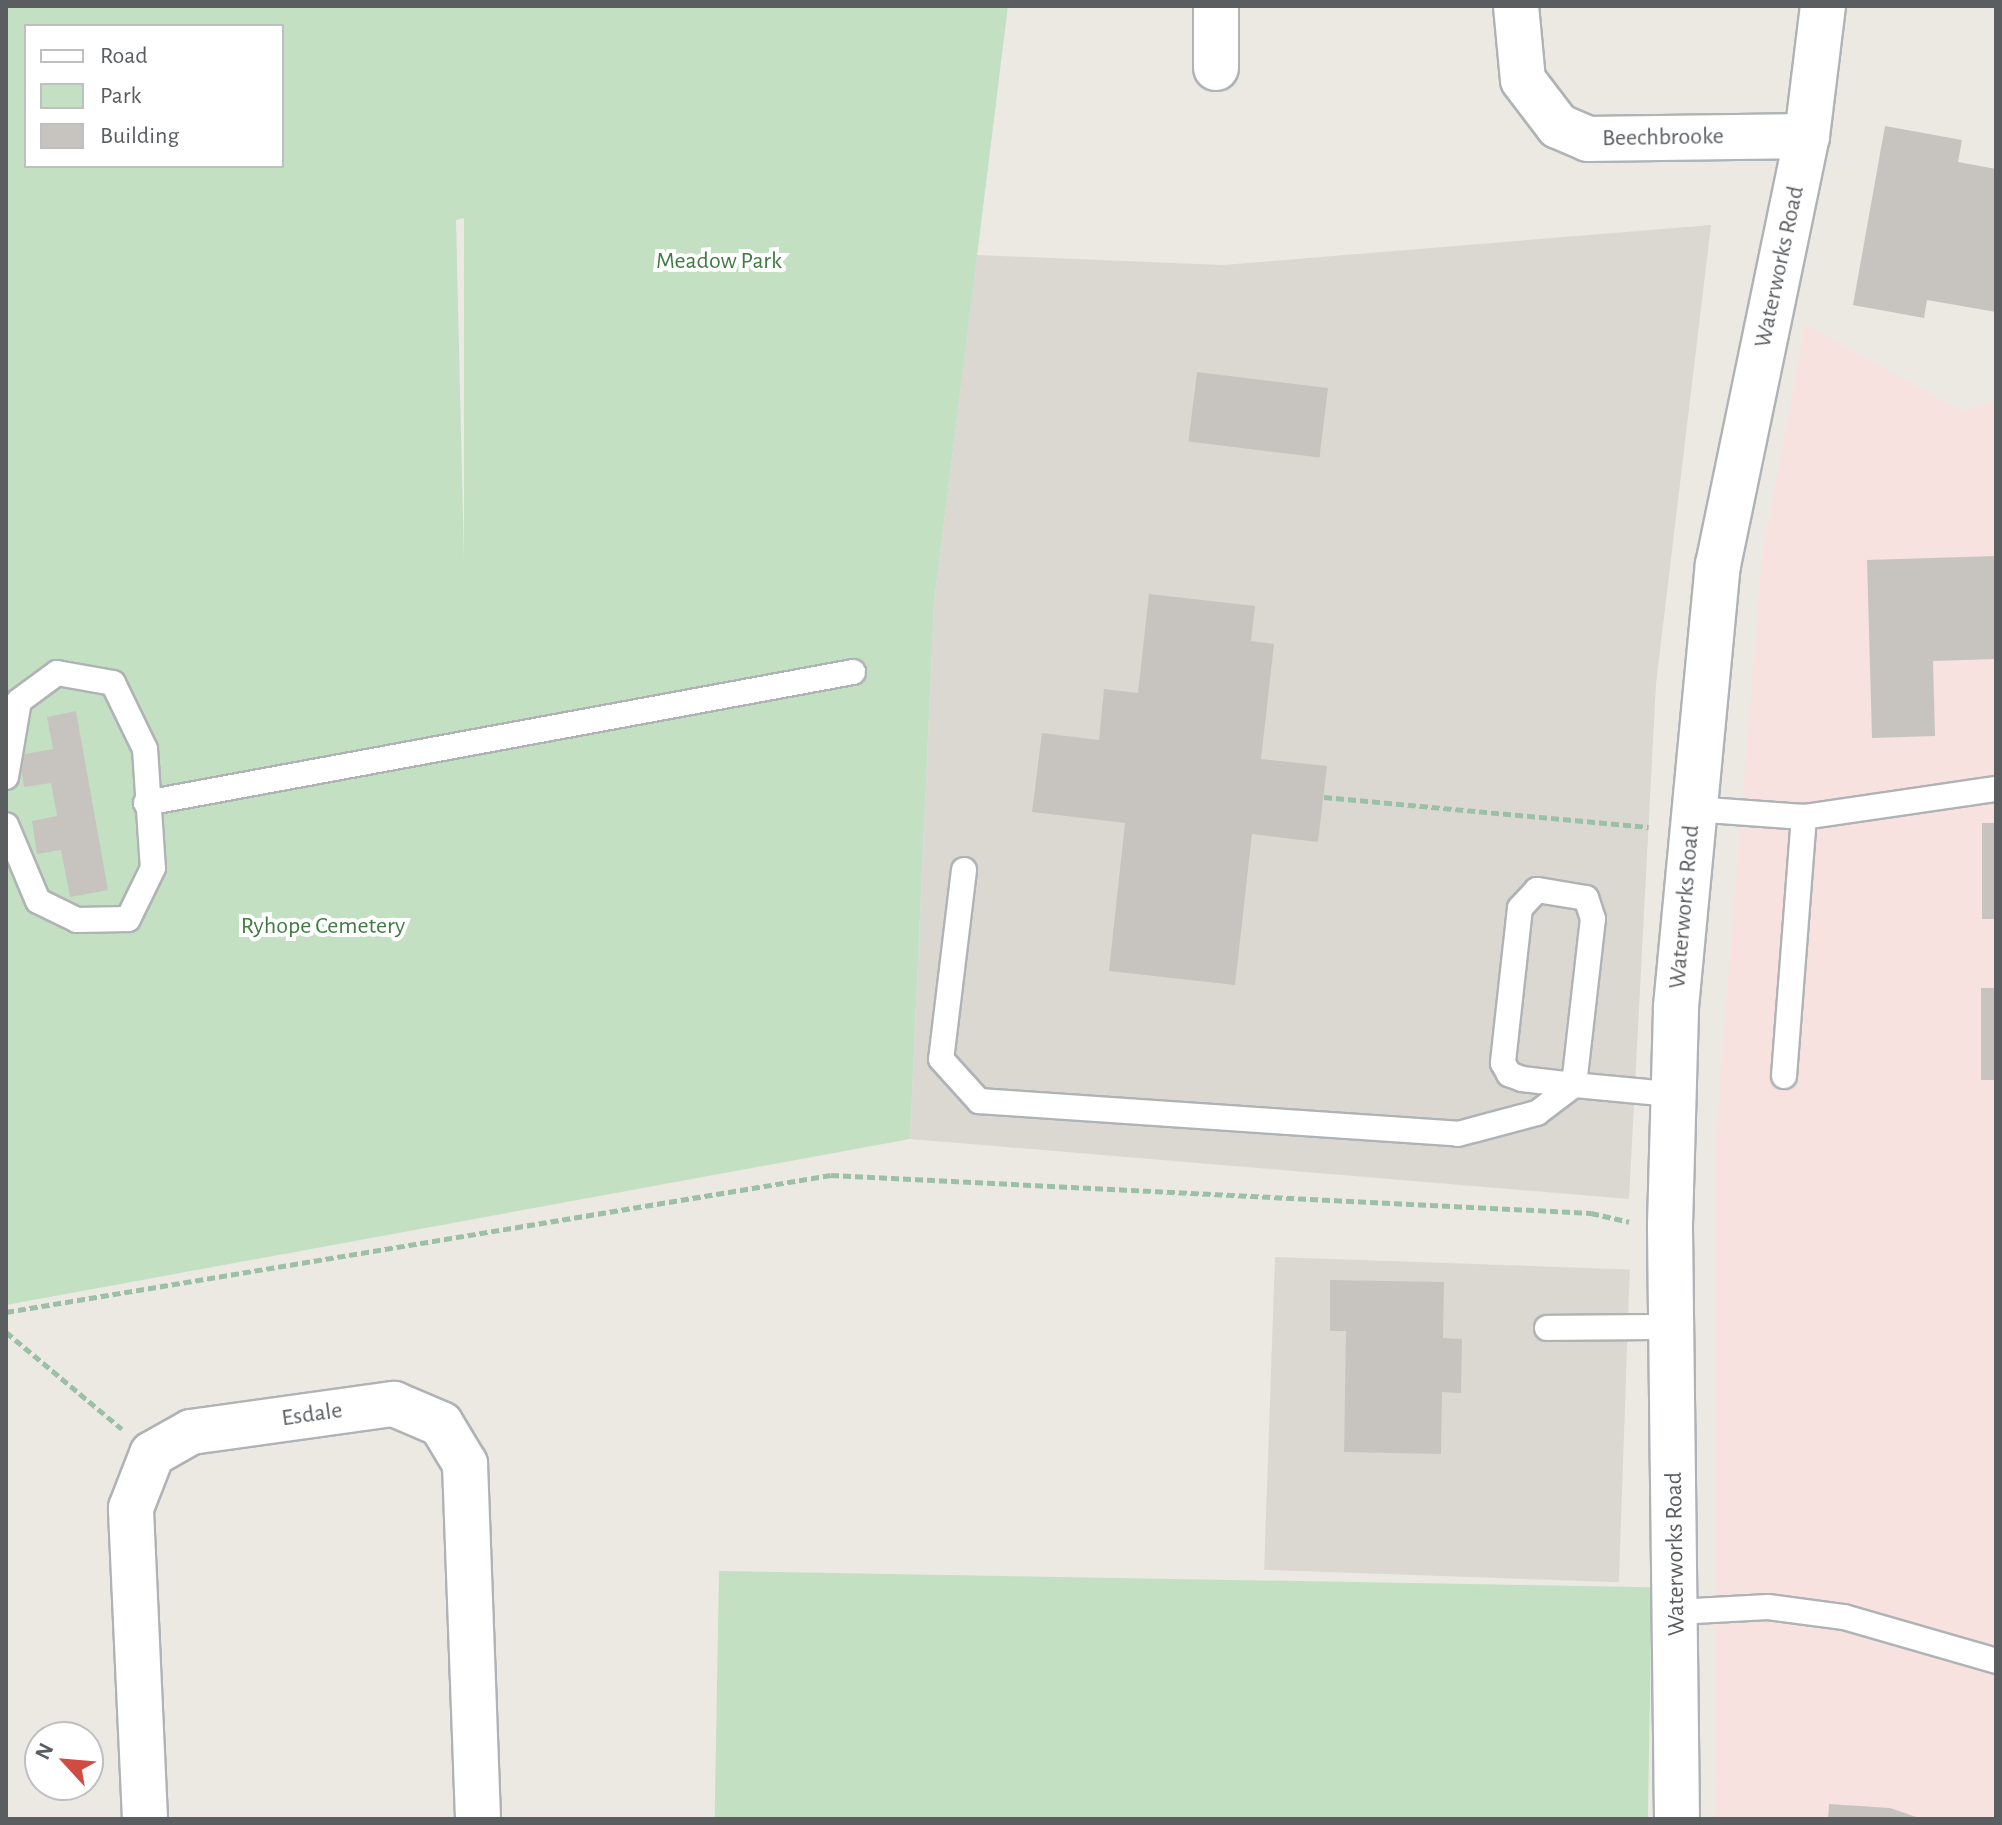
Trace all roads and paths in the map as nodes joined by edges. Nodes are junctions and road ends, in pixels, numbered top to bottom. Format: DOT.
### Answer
graph roads {
  1 [pos="1216,6"];
  2 [pos="1516,6"];
  3 [pos="1823,6"];
  4 [pos="1216,68"];
  5 [pos="1807,136"];
  6 [pos="853,672"];
  7 [pos="6,777"];
  8 [pos="1996,789"];
  9 [pos="1324,797"];
  10 [pos="146,803"];
  11 [pos="1804,817"];
  12 [pos="1693,820"];
  13 [pos="6,825"];
  14 [pos="964,870"];
  15 [pos="1784,1076"];
  16 [pos="1574,1085"];
  17 [pos="1670,1094"];
  18 [pos="1670,1225"];
  19 [pos="6,1312"];
  20 [pos="1673,1327"];
  21 [pos="1547,1328"];
  22 [pos="6,1332"];
  23 [pos="152,1454"];
  24 [pos="1676,1612"];
  25 [pos="1996,1661"];
  26 [pos="145,1819"];
  27 [pos="478,1819"];
  28 [pos="1677,1819"];
  1 -- 4 [label="street"];
  2 -- 5 [label="street, Beechbrooke"];
  3 -- 5 [label="street, Waterworks Road"];
  5 -- 12 [label="street, Waterworks Road"];
  6 -- 10 [label="lane"];
  7 -- 10 [label="lane"];
  8 -- 11 [label="lane"];
  9 -- 12 [label="path"];
  10 -- 13 [label="lane"];
  11 -- 12 [label="lane"];
  11 -- 15 [label="lane"];
  12 -- 17 [label="street, Waterworks Road"];
  14 -- 16 [label="lane"];
  16 -- 16 [label="lane"];
  16 -- 17 [label="lane"];
  17 -- 18 [label="street, Waterworks Road"];
  18 -- 19 [label="path"];
  18 -- 20 [label="street, Waterworks Road"];
  20 -- 21 [label="lane"];
  20 -- 24 [label="street, Waterworks Road"];
  22 -- 23 [label="path"];
  23 -- 26 [label="street"];
  23 -- 27 [label="street, Esdale"];
  24 -- 25 [label="lane"];
  24 -- 28 [label="street, Waterworks Road"];
}
